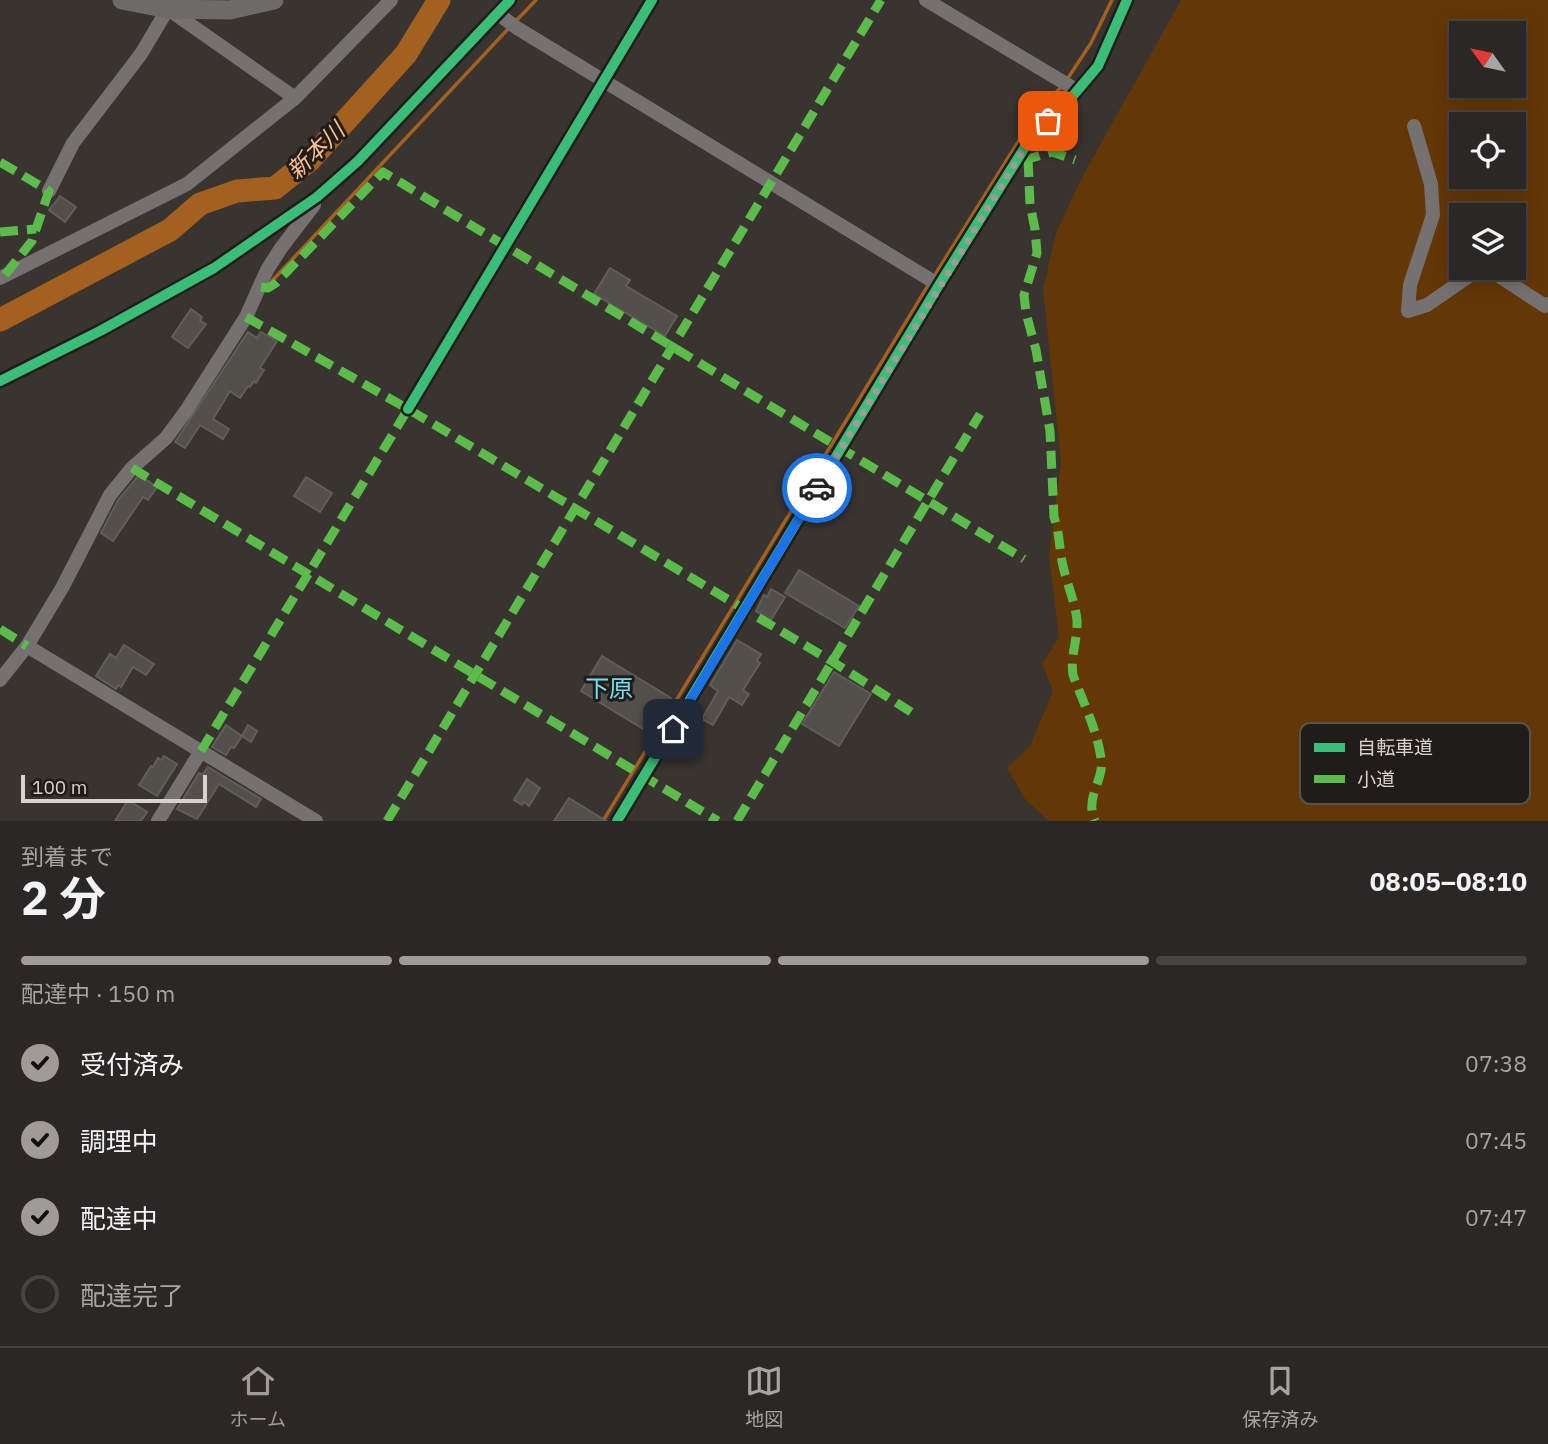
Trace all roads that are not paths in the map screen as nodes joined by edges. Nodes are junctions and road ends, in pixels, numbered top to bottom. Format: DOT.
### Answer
graph roads {
  1 [pos="122,0"];
  2 [pos="274,0"];
  3 [pos="391,0"];
  4 [pos="510,0"];
  5 [pos="652,0"];
  6 [pos="926,0"];
  7 [pos="1127,0"];
  8 [pos="171,4"];
  9 [pos="498,13"];
  10 [pos="603,81"];
  11 [pos="1078,91"];
  12 [pos="295,98"];
  13 [pos="1414,126"];
  14 [pos="49,191"];
  15 [pos="317,197"];
  16 [pos="0,278"];
  17 [pos="939,285"];
  18 [pos="1548,304"];
  19 [pos="0,381"];
  20 [pos="408,409"];
  21 [pos="27,646"];
  22 [pos="0,680"];
  23 [pos="201,751"];
  24 [pos="158,821"];
  25 [pos="317,821"];
  26 [pos="617,821"];
  1 -- 8 [label="street"];
  2 -- 8 [label="street"];
  3 -- 12 [label="street"];
  4 -- 9 [label="street"];
  5 -- 10 [label="street"];
  6 -- 11 [label="street"];
  7 -- 11 [label="street"];
  8 -- 12 [label="street"];
  8 -- 14 [label="street"];
  9 -- 10 [label="street"];
  9 -- 15 [label="street"];
  10 -- 17 [label="street"];
  10 -- 20 [label="street"];
  11 -- 17 [label="street"];
  12 -- 16 [label="street"];
  13 -- 18 [label="street"];
  15 -- 19 [label="street"];
  15 -- 21 [label="street"];
  17 -- 26 [label="street"];
  21 -- 22 [label="street"];
  21 -- 23 [label="street"];
  23 -- 24 [label="street"];
  23 -- 25 [label="street"];
}
